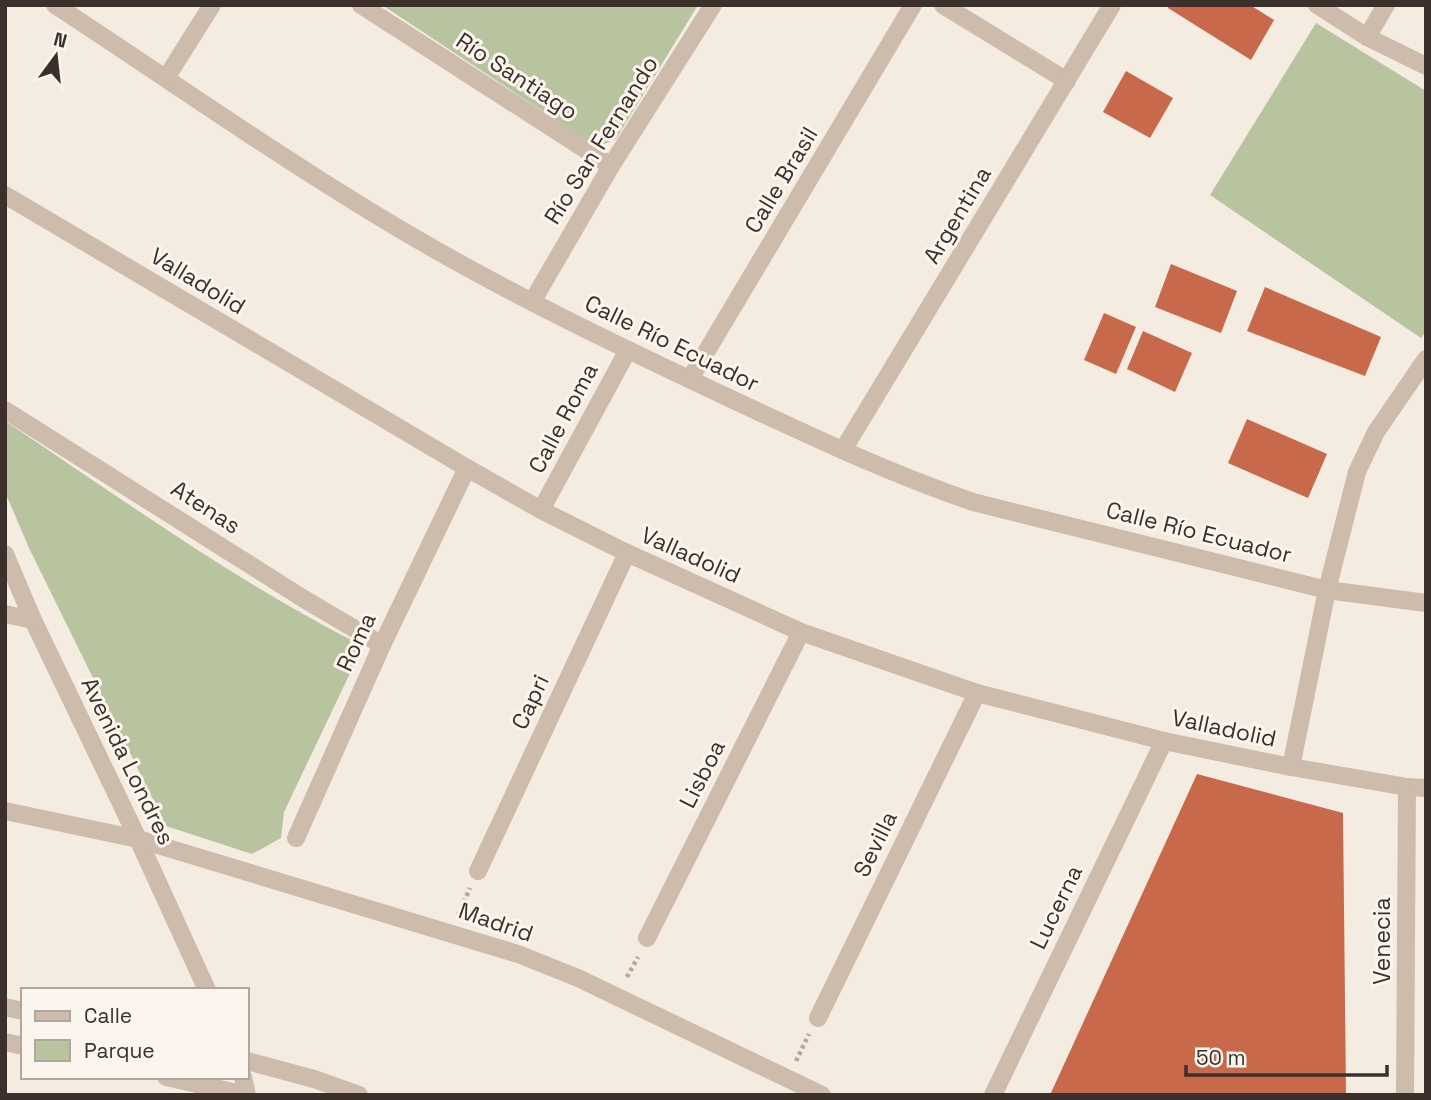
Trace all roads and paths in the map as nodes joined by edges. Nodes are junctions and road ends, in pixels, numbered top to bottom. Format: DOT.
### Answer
graph roads {
  1 [pos="55,5"];
  2 [pos="212,5"];
  3 [pos="361,5"];
  4 [pos="713,5"];
  5 [pos="913,5"];
  6 [pos="943,5"];
  7 [pos="1112,5"];
  8 [pos="1317,5"];
  9 [pos="1387,5"];
  10 [pos="1367,37"];
  11 [pos="1426,66"];
  12 [pos="166,78"];
  13 [pos="1067,81"];
  14 [pos="611,166"];
  15 [pos="5,195"];
  16 [pos="532,302"];
  17 [pos="628,350"];
  18 [pos="1426,359"];
  19 [pos="690,380"];
  20 [pos="5,410"];
  21 [pos="843,450"];
  22 [pos="467,468"];
  23 [pos="541,510"];
  24 [pos="627,553"];
  25 [pos="5,554"];
  26 [pos="1327,590"];
  27 [pos="1426,603"];
  28 [pos="5,614"];
  29 [pos="33,620"];
  30 [pos="801,632"];
  31 [pos="382,645"];
  32 [pos="977,693"];
  33 [pos="1164,741"];
  34 [pos="1291,767"];
  35 [pos="1407,788"];
  36 [pos="1426,788"];
  37 [pos="5,811"];
  38 [pos="296,838"];
  39 [pos="138,839"];
  40 [pos="478,871"];
  41 [pos="450,932"];
  42 [pos="647,938"];
  43 [pos="206,988"];
  44 [pos="618,997"];
  45 [pos="818,1018"];
  46 [pos="248,1061"];
  47 [pos="788,1078"];
  48 [pos="175,1079"];
  49 [pos="246,1095"];
  50 [pos="359,1095"];
  51 [pos="822,1095"];
  52 [pos="993,1095"];
  53 [pos="1405,1095"];
  1 -- 12 [label="street, Calle Río Ecuador"];
  2 -- 12 [label="street"];
  3 -- 14 [label="street, Río Santiago"];
  4 -- 14 [label="street, Río San Fernando"];
  5 -- 19 [label="street, Calle Brasil"];
  6 -- 13 [label="street"];
  7 -- 13 [label="street, Argentina"];
  8 -- 10 [label="street"];
  9 -- 10 [label="street"];
  10 -- 11 [label="street"];
  12 -- 16 [label="street, Calle Río Ecuador"];
  13 -- 21 [label="street, Argentina"];
  14 -- 16 [label="street, Río San Fernando"];
  15 -- 22 [label="street, Valladolid"];
  16 -- 17 [label="street, Calle Río Ecuador"];
  17 -- 19 [label="street, Calle Río Ecuador"];
  17 -- 23 [label="street, Calle Roma"];
  18 -- 26 [label="street"];
  19 -- 21 [label="street, Calle Río Ecuador"];
  20 -- 31 [label="street, Atenas"];
  21 -- 26 [label="street, Calle Río Ecuador"];
  22 -- 23 [label="street, Valladolid"];
  22 -- 31 [label="street, Roma"];
  23 -- 24 [label="street, Valladolid"];
  24 -- 30 [label="street, Valladolid"];
  24 -- 40 [label="street, Capri"];
  25 -- 29 [label="street, Avenida Londres"];
  26 -- 27 [label="street, Calle Río Ecuador"];
  26 -- 34 [label="street"];
  28 -- 29 [label="street"];
  29 -- 39 [label="street, Avenida Londres"];
  30 -- 32 [label="street, Valladolid"];
  30 -- 42 [label="street, Lisboa"];
  31 -- 38 [label="street, Roma"];
  32 -- 33 [label="street, Valladolid"];
  32 -- 45 [label="street, Sevilla"];
  33 -- 34 [label="street, Valladolid"];
  33 -- 52 [label="street, Lucerna"];
  34 -- 35 [label="street, Valladolid"];
  35 -- 36 [label="street, Valladolid"];
  35 -- 53 [label="street, Venecia"];
  37 -- 39 [label="street, Madrid"];
  39 -- 41 [label="street, Madrid"];
  39 -- 43 [label="street, Avenida Londres"];
  40 -- 41 [label="path"];
  41 -- 44 [label="street, Madrid"];
  42 -- 44 [label="path"];
  44 -- 47 [label="street, Madrid"];
  45 -- 47 [label="path"];
  46 -- 50 [label="street"];
  47 -- 51 [label="street, Madrid"];
  48 -- 49 [label="street"];
}
